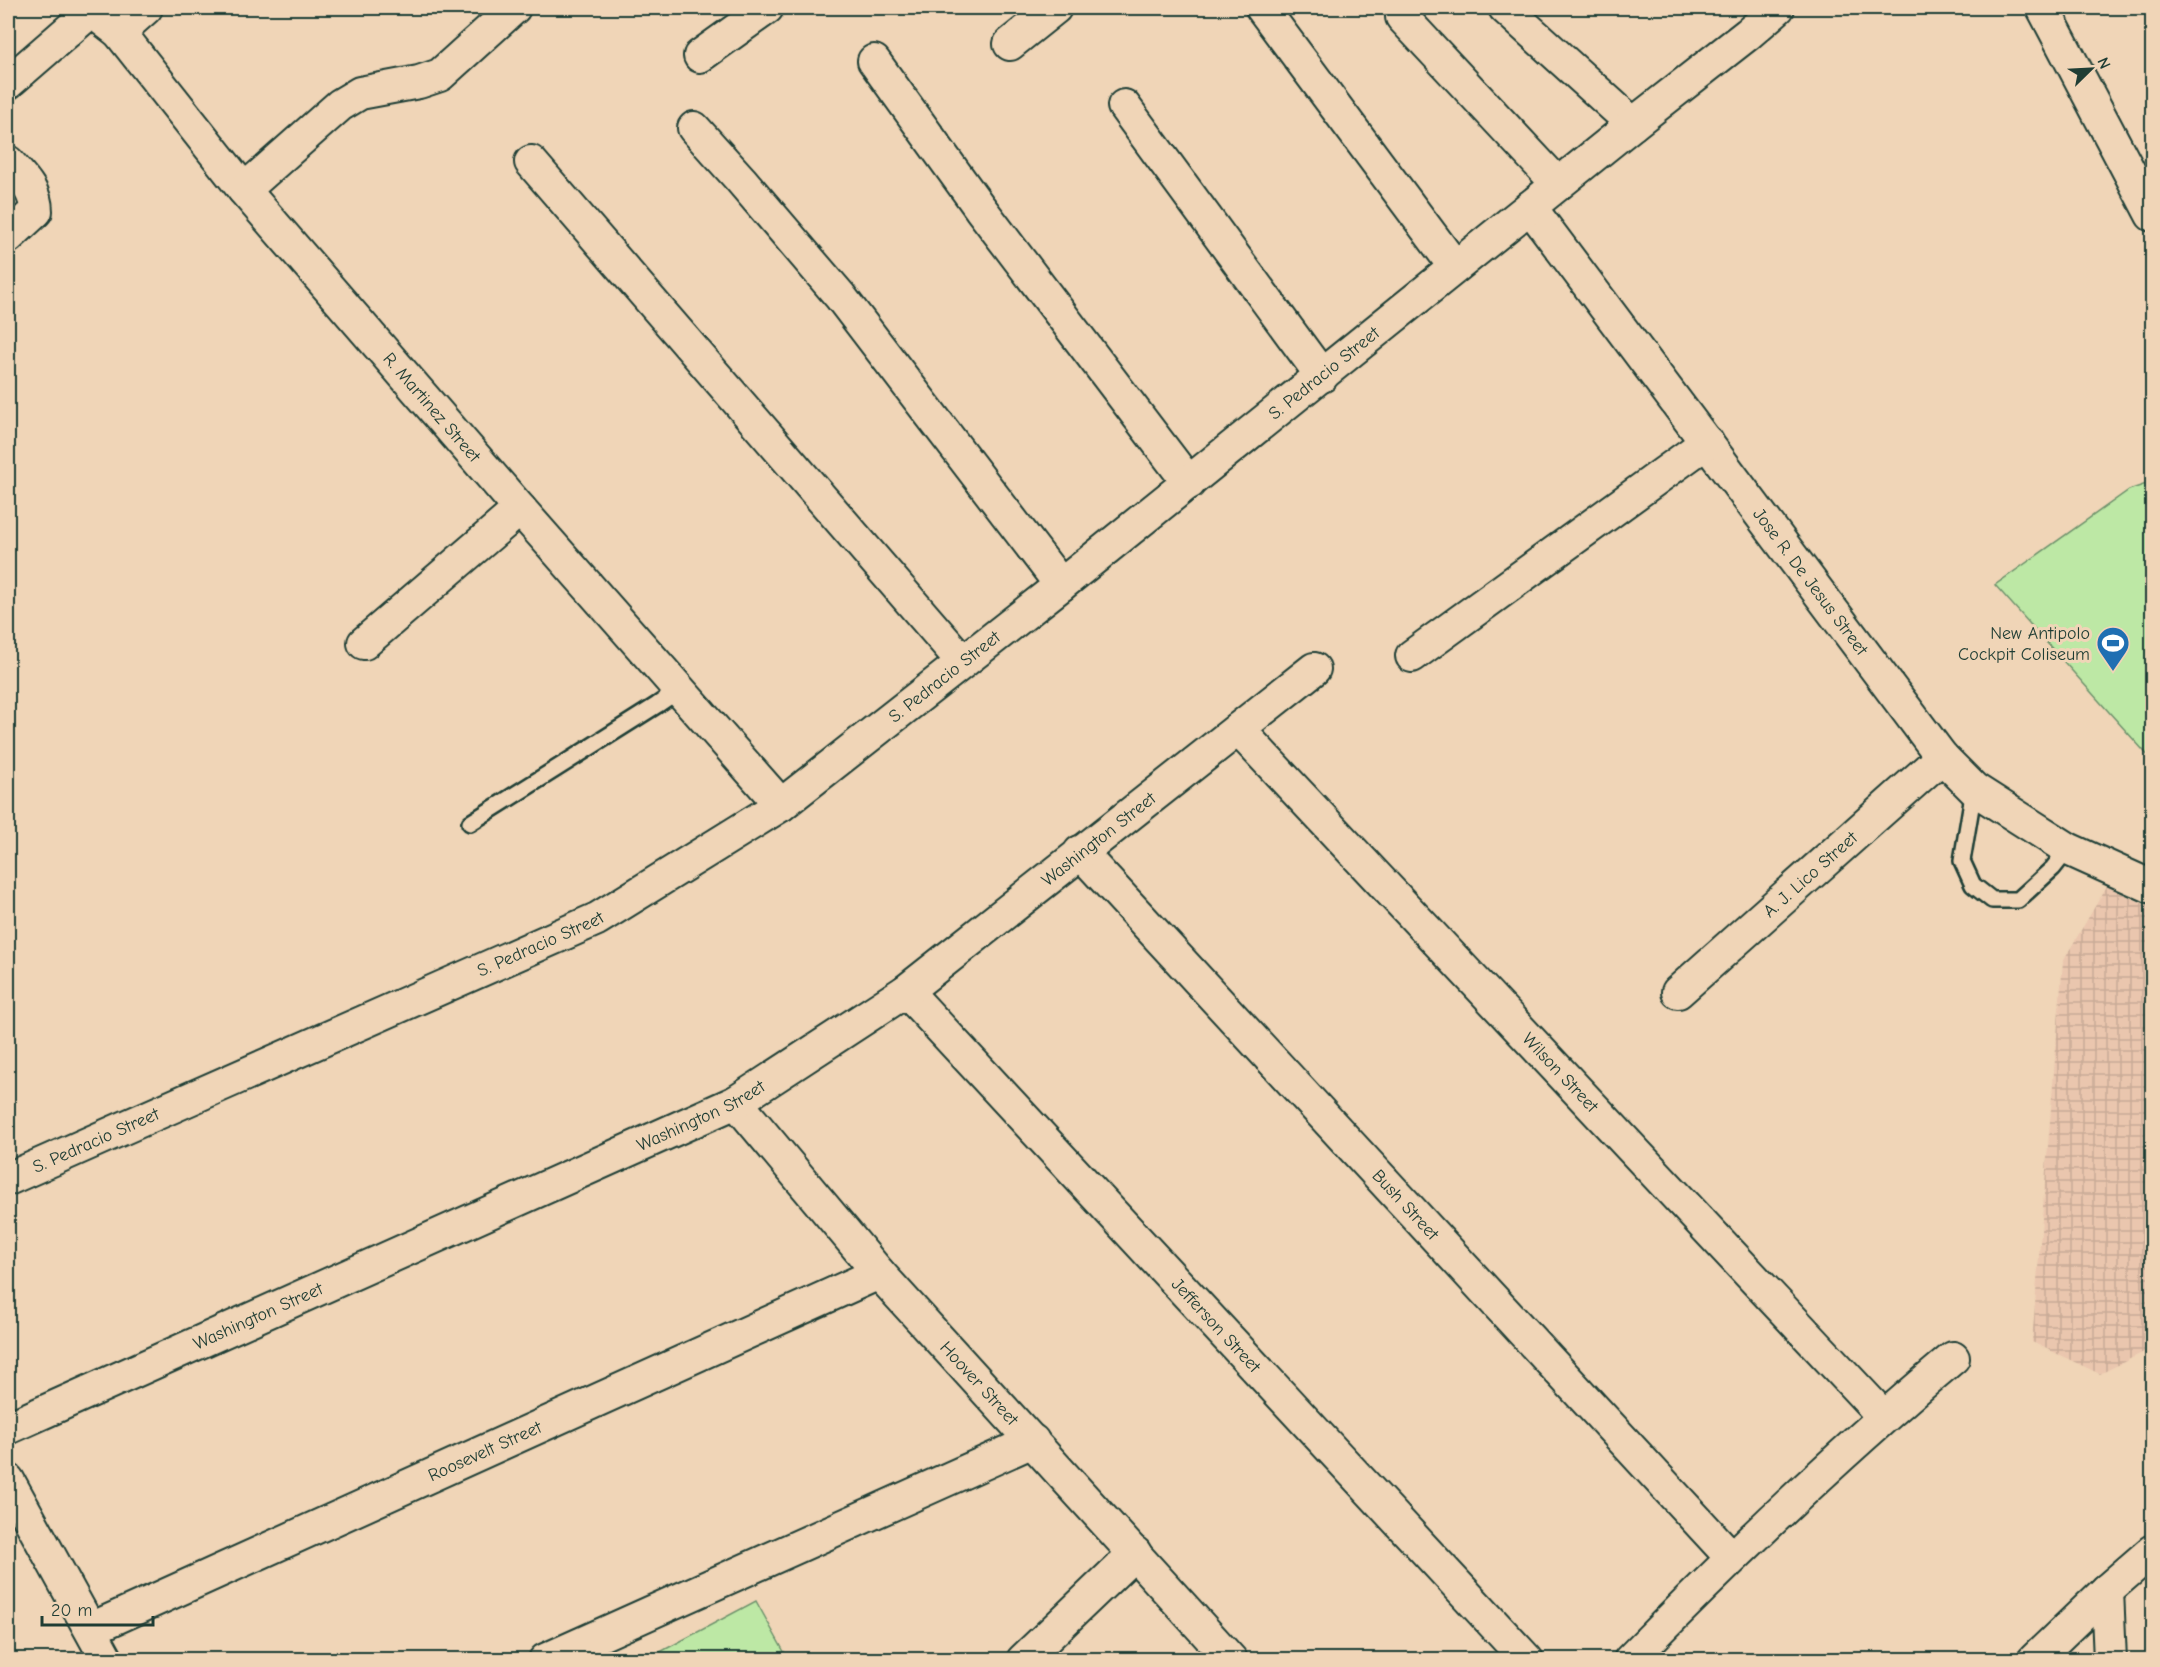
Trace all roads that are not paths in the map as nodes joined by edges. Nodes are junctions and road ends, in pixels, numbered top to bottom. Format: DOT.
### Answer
graph roads {
  1 [pos="146,8"];
  2 [pos="514,8"];
  3 [pos="767,8"];
  4 [pos="1055,8"];
  5 [pos="1262,8"];
  6 [pos="1505,8"];
  7 [pos="1778,8"];
  8 [pos="2043,8"];
  9 [pos="90,9"];
  10 [pos="1402,17"];
  11 [pos="119,32"];
  12 [pos="1010,44"];
  13 [pos="700,56"];
  14 [pos="874,61"];
  15 [pos="8,83"];
  16 [pos="1124,106"];
  17 [pos="1633,124"];
  18 [pos="694,128"];
  19 [pos="8,162"];
  20 [pos="531,162"];
  21 [pos="1558,184"];
  22 [pos="244,190"];
  23 [pos="1530,207"];
  24 [pos="2152,215"];
  25 [pos="8,237"];
  26 [pos="1455,267"];
  27 [pos="1322,376"];
  28 [pos="1707,442"];
  29 [pos="1189,483"];
  30 [pos="520,509"];
  31 [pos="1061,585"];
  32 [pos="364,643"];
  33 [pos="1412,656"];
  34 [pos="963,662"];
  35 [pos="1314,669"];
  36 [pos="678,690"];
  37 [pos="1238,729"];
  38 [pos="1942,757"];
  39 [pos="1974,789"];
  40 [pos="781,805"];
  41 [pos="470,823"];
  42 [pos="2068,849"];
  43 [pos="1080,852"];
  44 [pos="2152,887"];
  45 [pos="906,990"];
  46 [pos="1678,992"];
  47 [pos="736,1102"];
  48 [pos="8,1179"];
  49 [pos="879,1272"];
  50 [pos="1953,1358"];
  51 [pos="1883,1416"];
  52 [pos="8,1428"];
  53 [pos="1033,1441"];
  54 [pos="8,1480"];
  55 [pos="2152,1551"];
  56 [pos="1135,1553"];
  57 [pos="1731,1557"];
  58 [pos="2107,1590"];
  59 [pos="91,1629"];
  60 [pos="107,1659"];
  61 [pos="545,1659"];
  62 [pos="1023,1659"];
  63 [pos="1231,1659"];
  64 [pos="1527,1659"];
  65 [pos="1630,1659"];
  66 [pos="2034,1659"];
  67 [pos="2110,1659"];
  1 -- 11 [label="street"];
  2 -- 22 [label="street"];
  3 -- 13 [label="street"];
  4 -- 12 [label="street"];
  5 -- 26 [label="street"];
  6 -- 17 [label="street"];
  7 -- 17 [label="street, S. Pedracio Street"];
  8 -- 24 [label="street"];
  9 -- 11 [label="street, R. Martinez Street"];
  9 -- 15 [label="street"];
  10 -- 21 [label="street"];
  11 -- 22 [label="street, R. Martinez Street"];
  14 -- 29 [label="street"];
  16 -- 27 [label="street"];
  17 -- 21 [label="street, S. Pedracio Street"];
  18 -- 31 [label="street"];
  19 -- 25 [label="street"];
  20 -- 34 [label="street"];
  21 -- 23 [label="street, S. Pedracio Street"];
  22 -- 30 [label="street, R. Martinez Street"];
  23 -- 26 [label="street, S. Pedracio Street"];
  23 -- 28 [label="street, Jose R. De Jesus Street"];
  26 -- 27 [label="street, S. Pedracio Street"];
  27 -- 29 [label="street, S. Pedracio Street"];
  28 -- 33 [label="street"];
  28 -- 38 [label="street, Jose R. De Jesus Street"];
  29 -- 31 [label="street, S. Pedracio Street"];
  30 -- 32 [label="street"];
  30 -- 36 [label="street, R. Martinez Street"];
  31 -- 34 [label="street, S. Pedracio Street"];
  34 -- 40 [label="street, S. Pedracio Street"];
  35 -- 37 [label="street, Washington Street"];
  36 -- 40 [label="street, R. Martinez Street"];
  36 -- 41 [label="lane"];
  37 -- 43 [label="street, Washington Street"];
  37 -- 51 [label="street, Wilson Street"];
  38 -- 39 [label="street, Jose R. De Jesus Street"];
  38 -- 46 [label="street, A. J. Lico Street"];
  39 -- 42 [label="street, Jose R. De Jesus Street"];
  39 -- 42 [label="lane"];
  40 -- 48 [label="street, S. Pedracio Street"];
  42 -- 44 [label="street, Jose R. De Jesus Street"];
  43 -- 45 [label="street, Washington Street"];
  43 -- 57 [label="street, Bush Street"];
  45 -- 47 [label="street, Washington Street"];
  45 -- 64 [label="street, Jefferson Street"];
  47 -- 49 [label="street, Hoover Street"];
  47 -- 52 [label="street, Washington Street"];
  49 -- 53 [label="street, Hoover Street"];
  49 -- 59 [label="street, Roosevelt Street"];
  50 -- 51 [label="street"];
  51 -- 57 [label="street"];
  53 -- 56 [label="street, Hoover Street"];
  53 -- 61 [label="street"];
  54 -- 59 [label="street"];
  55 -- 58 [label="street"];
  56 -- 62 [label="street"];
  56 -- 63 [label="street, Hoover Street"];
  57 -- 65 [label="street"];
  58 -- 66 [label="street"];
  58 -- 67 [label="street"];
  59 -- 60 [label="street"];
}
